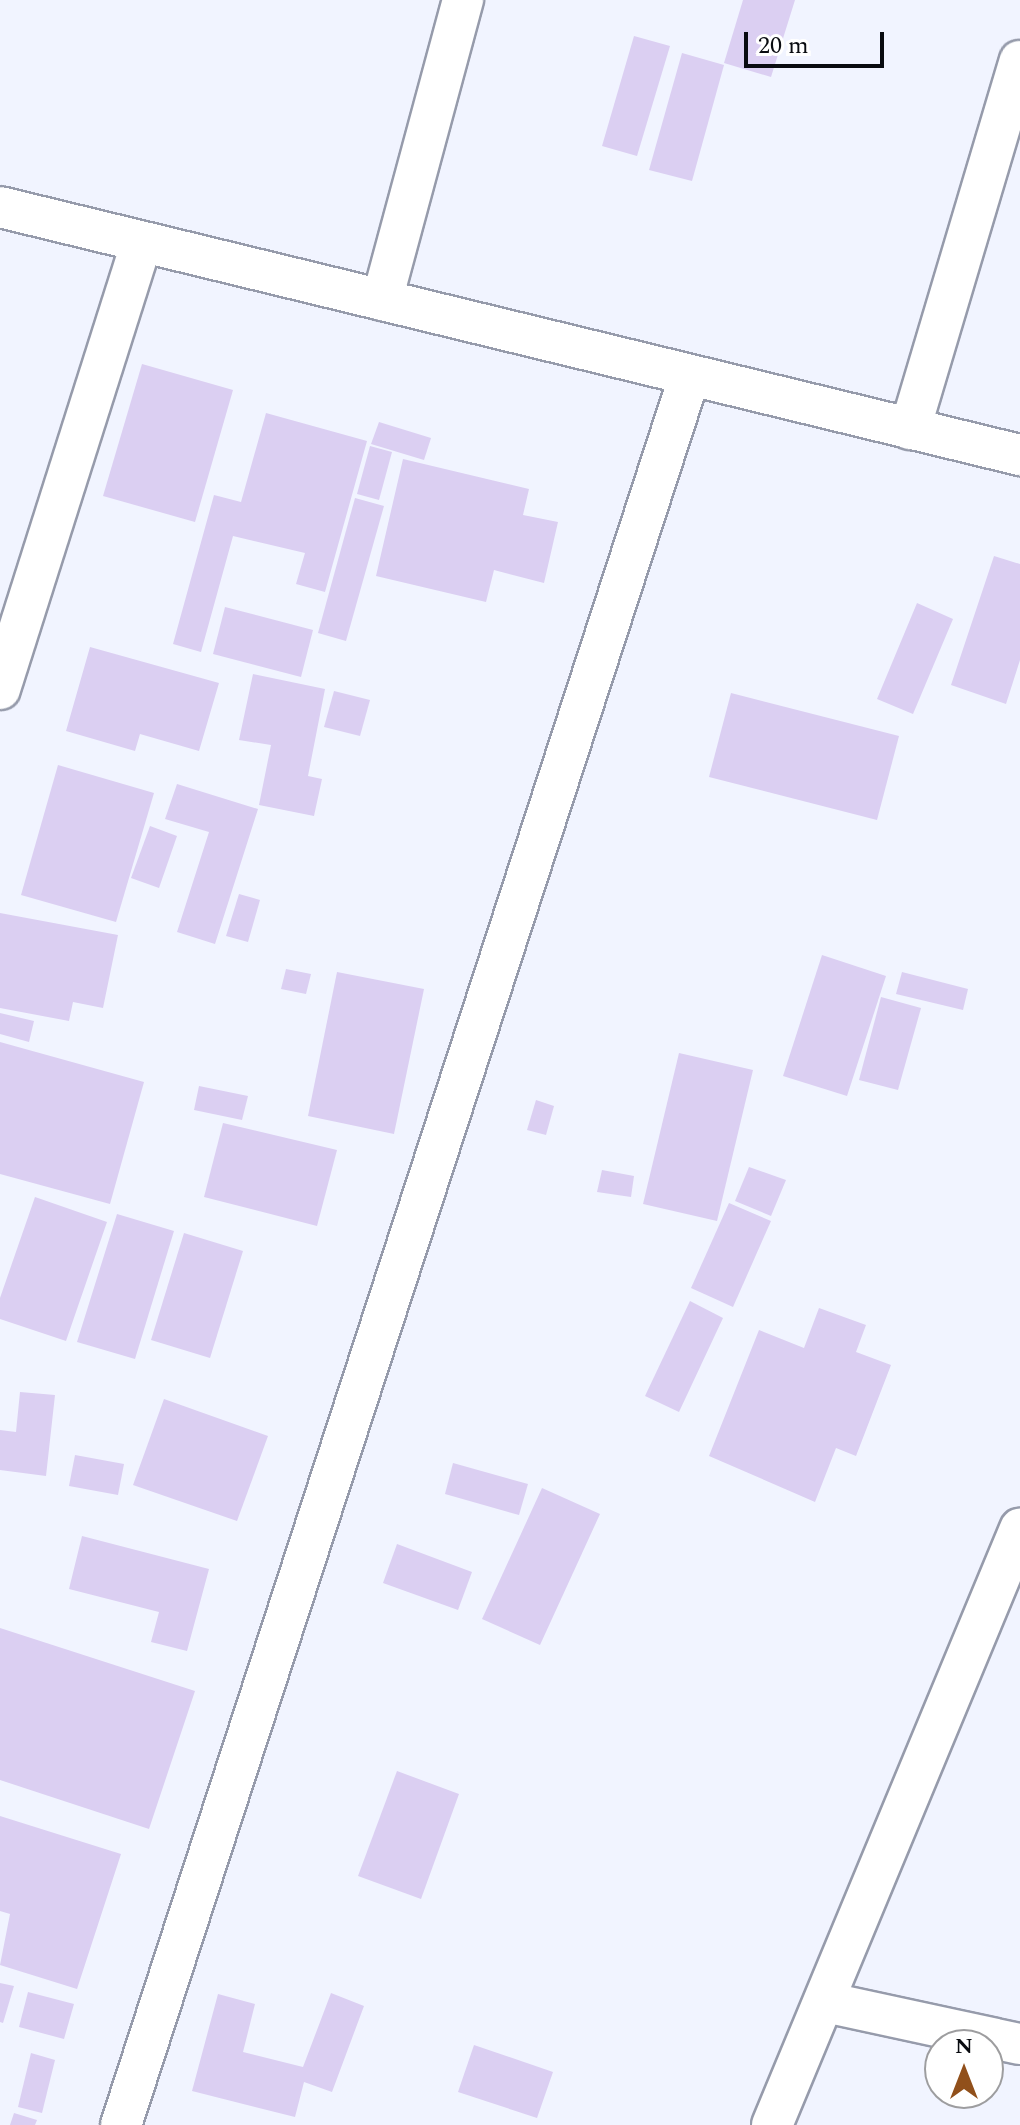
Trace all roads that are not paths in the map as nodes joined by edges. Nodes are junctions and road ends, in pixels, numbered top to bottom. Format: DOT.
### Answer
graph roads {
  1 [pos="463,0"];
  2 [pos="1020,61"];
  3 [pos="0,207"];
  4 [pos="142,242"];
  5 [pos="382,300"];
  6 [pos="690,375"];
  7 [pos="910,429"];
  8 [pos="1020,455"];
  9 [pos="0,689"];
  10 [pos="1019,1532"];
  11 [pos="825,2002"];
  12 [pos="1020,2044"];
  13 [pos="121,2125"];
  14 [pos="772,2125"];
  1 -- 5 [label="street"];
  2 -- 7 [label="street"];
  3 -- 4 [label="street"];
  4 -- 5 [label="street"];
  4 -- 9 [label="street"];
  5 -- 6 [label="street"];
  6 -- 7 [label="street"];
  6 -- 13 [label="street"];
  7 -- 8 [label="street"];
  10 -- 11 [label="street"];
  11 -- 12 [label="street"];
  11 -- 14 [label="street"];
}
